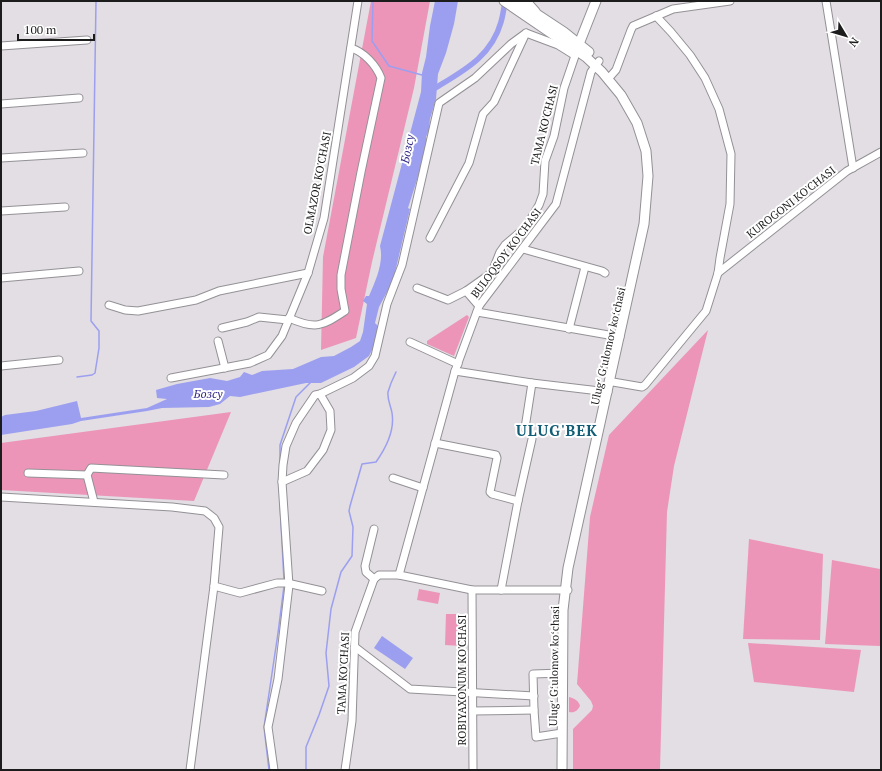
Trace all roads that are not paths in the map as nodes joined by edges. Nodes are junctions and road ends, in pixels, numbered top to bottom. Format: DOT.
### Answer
graph roads {
  1 [pos="358,1"];
  2 [pos="504,1"];
  3 [pos="596,1"];
  4 [pos="730,1"];
  5 [pos="826,1"];
  6 [pos="520,3"];
  7 [pos="656,16"];
  8 [pos="587,24"];
  9 [pos="564,32"];
  10 [pos="526,33"];
  11 [pos="87,40"];
  12 [pos="1,46"];
  13 [pos="351,48"];
  14 [pos="577,50"];
  15 [pos="597,63"];
  16 [pos="610,77"];
  17 [pos="79,98"];
  18 [pos="1,104"];
  19 [pos="84,152"];
  20 [pos="881,152"];
  21 [pos="1,158"];
  22 [pos="853,168"];
  23 [pos="65,207"];
  24 [pos="1,212"];
  25 [pos="430,238"];
  26 [pos="523,249"];
  27 [pos="586,267"];
  28 [pos="79,271"];
  29 [pos="605,273"];
  30 [pos="308,274"];
  31 [pos="718,274"];
  32 [pos="1,278"];
  33 [pos="417,288"];
  34 [pos="466,291"];
  35 [pos="109,305"];
  36 [pos="478,309"];
  37 [pos="289,319"];
  38 [pos="222,328"];
  39 [pos="569,328"];
  40 [pos="620,337"];
  41 [pos="218,341"];
  42 [pos="410,342"];
  43 [pos="59,360"];
  44 [pos="1,366"];
  45 [pos="225,368"];
  46 [pos="457,368"];
  47 [pos="171,378"];
  48 [pos="613,382"];
  49 [pos="532,383"];
  50 [pos="608,392"];
  51 [pos="320,394"];
  52 [pos="525,428"];
  53 [pos="532,439"];
  54 [pos="436,443"];
  55 [pos="28,473"];
  56 [pos="87,475"];
  57 [pos="224,475"];
  58 [pos="393,478"];
  59 [pos="282,482"];
  60 [pos="423,488"];
  61 [pos="1,497"];
  62 [pos="518,501"];
  63 [pos="94,502"];
  64 [pos="374,529"];
  65 [pos="399,575"];
  66 [pos="374,579"];
  67 [pos="288,584"];
  68 [pos="214,586"];
  69 [pos="472,590"];
  70 [pos="501,590"];
  71 [pos="566,590"];
  72 [pos="322,591"];
  73 [pos="354,647"];
  74 [pos="562,673"];
  75 [pos="473,693"];
  76 [pos="534,696"];
  77 [pos="534,710"];
  78 [pos="473,711"];
  79 [pos="562,734"];
  80 [pos="190,770"];
  81 [pos="274,770"];
  82 [pos="345,770"];
  83 [pos="473,770"];
  84 [pos="563,770"];
  1 -- 13 [label="street, OLMAZOR KO'CHASI"];
  2 -- 6 [label="main road"];
  3 -- 8 [label="main road"];
  4 -- 7 [label="street"];
  5 -- 22 [label="street"];
  6 -- 9 [label="main road, Ulugʻ Gʻulomov koʻchasi"];
  6 -- 14 [label="main road, Ulugʻ Gʻulomov koʻchasi"];
  7 -- 16 [label="street"];
  7 -- 31 [label="street"];
  8 -- 9 [label="main road"];
  8 -- 14 [label="main road"];
  9 -- 14 [label="main road, Ulugʻ Gʻulomov koʻchasi"];
  10 -- 14 [label="street"];
  10 -- 25 [label="street"];
  10 -- 51 [label="street"];
  11 -- 12 [label="street"];
  13 -- 30 [label="street, OLMAZOR KO'CHASI"];
  13 -- 37 [label="street"];
  14 -- 15 [label="main road, Ulugʻ Gʻulomov koʻchasi"];
  14 -- 34 [label="street, TAMA KO'CHASI"];
  15 -- 16 [label="main road, Ulugʻ Gʻulomov koʻchasi"];
  15 -- 26 [label="street, BULOQSOY KO'CHASI"];
  16 -- 40 [label="main road, Ulugʻ Gʻulomov koʻchasi"];
  16 -- 48 [label="main road, Ulugʻ Gʻulomov koʻchasi"];
  17 -- 18 [label="street"];
  19 -- 21 [label="street"];
  20 -- 22 [label="street, KUROGONI KO'CHASI"];
  22 -- 31 [label="street, KUROGONI KO'CHASI"];
  23 -- 24 [label="street"];
  26 -- 27 [label="street"];
  26 -- 36 [label="street, BULOQSOY KO'CHASI"];
  27 -- 29 [label="street"];
  27 -- 39 [label="street"];
  28 -- 32 [label="street"];
  30 -- 35 [label="street"];
  30 -- 37 [label="street, OLMAZOR KO'CHASI"];
  31 -- 48 [label="street"];
  33 -- 34 [label="street, TAMA KO'CHASI"];
  34 -- 36 [label="street"];
  36 -- 39 [label="street"];
  36 -- 46 [label="street, BULOQSOY KO'CHASI"];
  37 -- 38 [label="street"];
  37 -- 45 [label="street, OLMAZOR KO'CHASI"];
  39 -- 40 [label="street"];
  40 -- 50 [label="main road, Ulugʻ Gʻulomov koʻchasi"];
  41 -- 45 [label="street"];
  42 -- 46 [label="street"];
  43 -- 44 [label="street"];
  45 -- 47 [label="street, OLMAZOR KO'CHASI"];
  46 -- 49 [label="street"];
  46 -- 54 [label="street, BULOQSOY KO'CHASI"];
  48 -- 71 [label="main road, Ulugʻ Gʻulomov koʻchasi"];
  49 -- 50 [label="street"];
  49 -- 52 [label="street"];
  50 -- 71 [label="main road, Ulugʻ Gʻulomov koʻchasi"];
  51 -- 59 [label="street"];
  51 -- 59 [label="street"];
  53 -- 62 [label="street"];
  54 -- 60 [label="street, BULOQSOY KO'CHASI"];
  54 -- 62 [label="street"];
  55 -- 56 [label="street"];
  56 -- 57 [label="street"];
  56 -- 63 [label="street"];
  58 -- 60 [label="street"];
  59 -- 67 [label="street"];
  60 -- 65 [label="street, BULOQSOY KO'CHASI"];
  61 -- 63 [label="street"];
  62 -- 70 [label="street"];
  63 -- 68 [label="street"];
  64 -- 66 [label="street"];
  65 -- 66 [label="street"];
  65 -- 69 [label="street"];
  66 -- 73 [label="street, TAMA KO'CHASI"];
  67 -- 68 [label="street"];
  67 -- 72 [label="street"];
  67 -- 81 [label="street"];
  68 -- 80 [label="street"];
  69 -- 70 [label="street"];
  69 -- 75 [label="street, ROBIYAXONUM KO'CHASI"];
  70 -- 71 [label="street"];
  71 -- 74 [label="main road, Ulugʻ Gʻulomov koʻchasi"];
  71 -- 84 [label="main road, Ulugʻ Gʻulomov koʻchasi"];
  73 -- 75 [label="street"];
  73 -- 82 [label="street, TAMA KO'CHASI"];
  74 -- 76 [label="street"];
  74 -- 79 [label="main road, Ulugʻ Gʻulomov koʻchasi"];
  75 -- 76 [label="street"];
  75 -- 78 [label="street, ROBIYAXONUM KO'CHASI"];
  76 -- 77 [label="street"];
  77 -- 78 [label="street"];
  77 -- 79 [label="street"];
  78 -- 83 [label="street, ROBIYAXONUM KO'CHASI"];
  79 -- 84 [label="main road, Ulugʻ Gʻulomov koʻchasi"];
}
